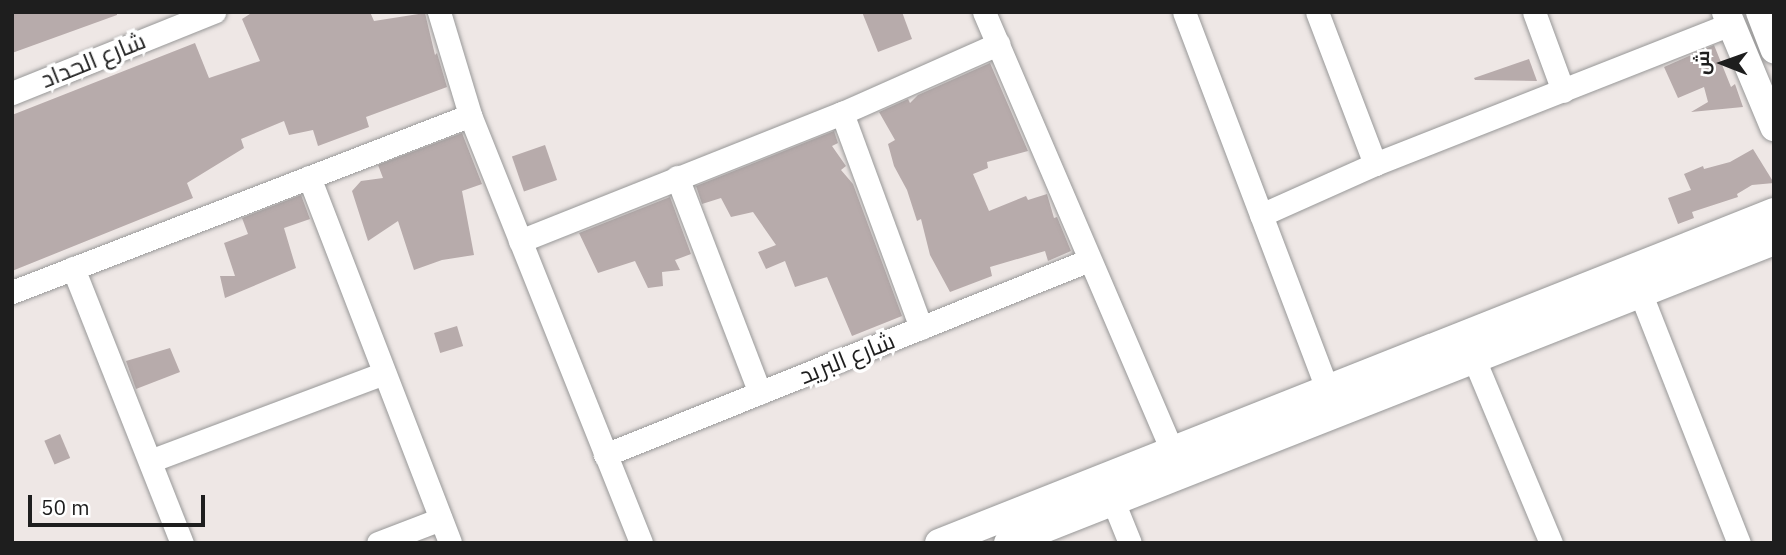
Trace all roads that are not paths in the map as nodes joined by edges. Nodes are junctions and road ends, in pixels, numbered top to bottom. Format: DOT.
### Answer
graph roads {
  1 [pos="214,12"];
  2 [pos="439,12"];
  3 [pos="984,12"];
  4 [pos="1185,12"];
  5 [pos="1317,12"];
  6 [pos="1534,12"];
  7 [pos="1760,12"];
  8 [pos="1728,18"];
  9 [pos="998,44"];
  10 [pos="1774,49"];
  11 [pos="1563,91"];
  12 [pos="12,93"];
  13 [pos="842,113"];
  14 [pos="470,115"];
  15 [pos="1774,127"];
  16 [pos="1375,164"];
  17 [pos="309,177"];
  18 [pos="677,177"];
  19 [pos="1774,212"];
  20 [pos="1261,215"];
  21 [pos="520,241"];
  22 [pos="1774,241"];
  23 [pos="1089,260"];
  24 [pos="73,268"];
  25 [pos="12,292"];
  26 [pos="1640,292"];
  27 [pos="922,328"];
  28 [pos="1474,359"];
  29 [pos="384,373"];
  30 [pos="1327,388"];
  31 [pos="761,393"];
  32 [pos="1171,449"];
  33 [pos="605,455"];
  34 [pos="150,461"];
  35 [pos="1113,501"];
  36 [pos="441,519"];
  37 [pos="182,543"];
  38 [pos="378,543"];
  39 [pos="450,543"];
  40 [pos="640,543"];
  41 [pos="939,543"];
  42 [pos="1008,543"];
  43 [pos="1130,543"];
  44 [pos="1551,543"];
  45 [pos="1739,543"];
  1 -- 12 [label="street, شارع الحداد"];
  2 -- 14 [label="street"];
  3 -- 9 [label="street"];
  4 -- 20 [label="street"];
  5 -- 16 [label="street"];
  6 -- 11 [label="street"];
  7 -- 10 [label="street"];
  8 -- 11 [label="street"];
  8 -- 15 [label="street"];
  9 -- 13 [label="street"];
  9 -- 23 [label="street"];
  11 -- 16 [label="street"];
  13 -- 18 [label="street"];
  13 -- 27 [label="street"];
  14 -- 17 [label="street"];
  14 -- 21 [label="street"];
  16 -- 20 [label="street"];
  17 -- 24 [label="street"];
  17 -- 29 [label="street"];
  18 -- 21 [label="street"];
  18 -- 31 [label="street"];
  19 -- 30 [label="street"];
  20 -- 30 [label="street"];
  21 -- 33 [label="street"];
  22 -- 26 [label="street"];
  23 -- 27 [label="street, شارع البريد"];
  23 -- 32 [label="street"];
  24 -- 25 [label="street"];
  24 -- 34 [label="street"];
  26 -- 28 [label="street"];
  26 -- 45 [label="street"];
  27 -- 31 [label="street, شارع البريد"];
  28 -- 35 [label="street"];
  28 -- 44 [label="street"];
  29 -- 34 [label="street"];
  29 -- 36 [label="street"];
  30 -- 32 [label="street"];
  31 -- 33 [label="street, شارع البريد"];
  32 -- 41 [label="street"];
  33 -- 40 [label="street"];
  34 -- 37 [label="street"];
  35 -- 42 [label="street"];
  35 -- 43 [label="street"];
  36 -- 38 [label="street"];
  36 -- 39 [label="street"];
}
